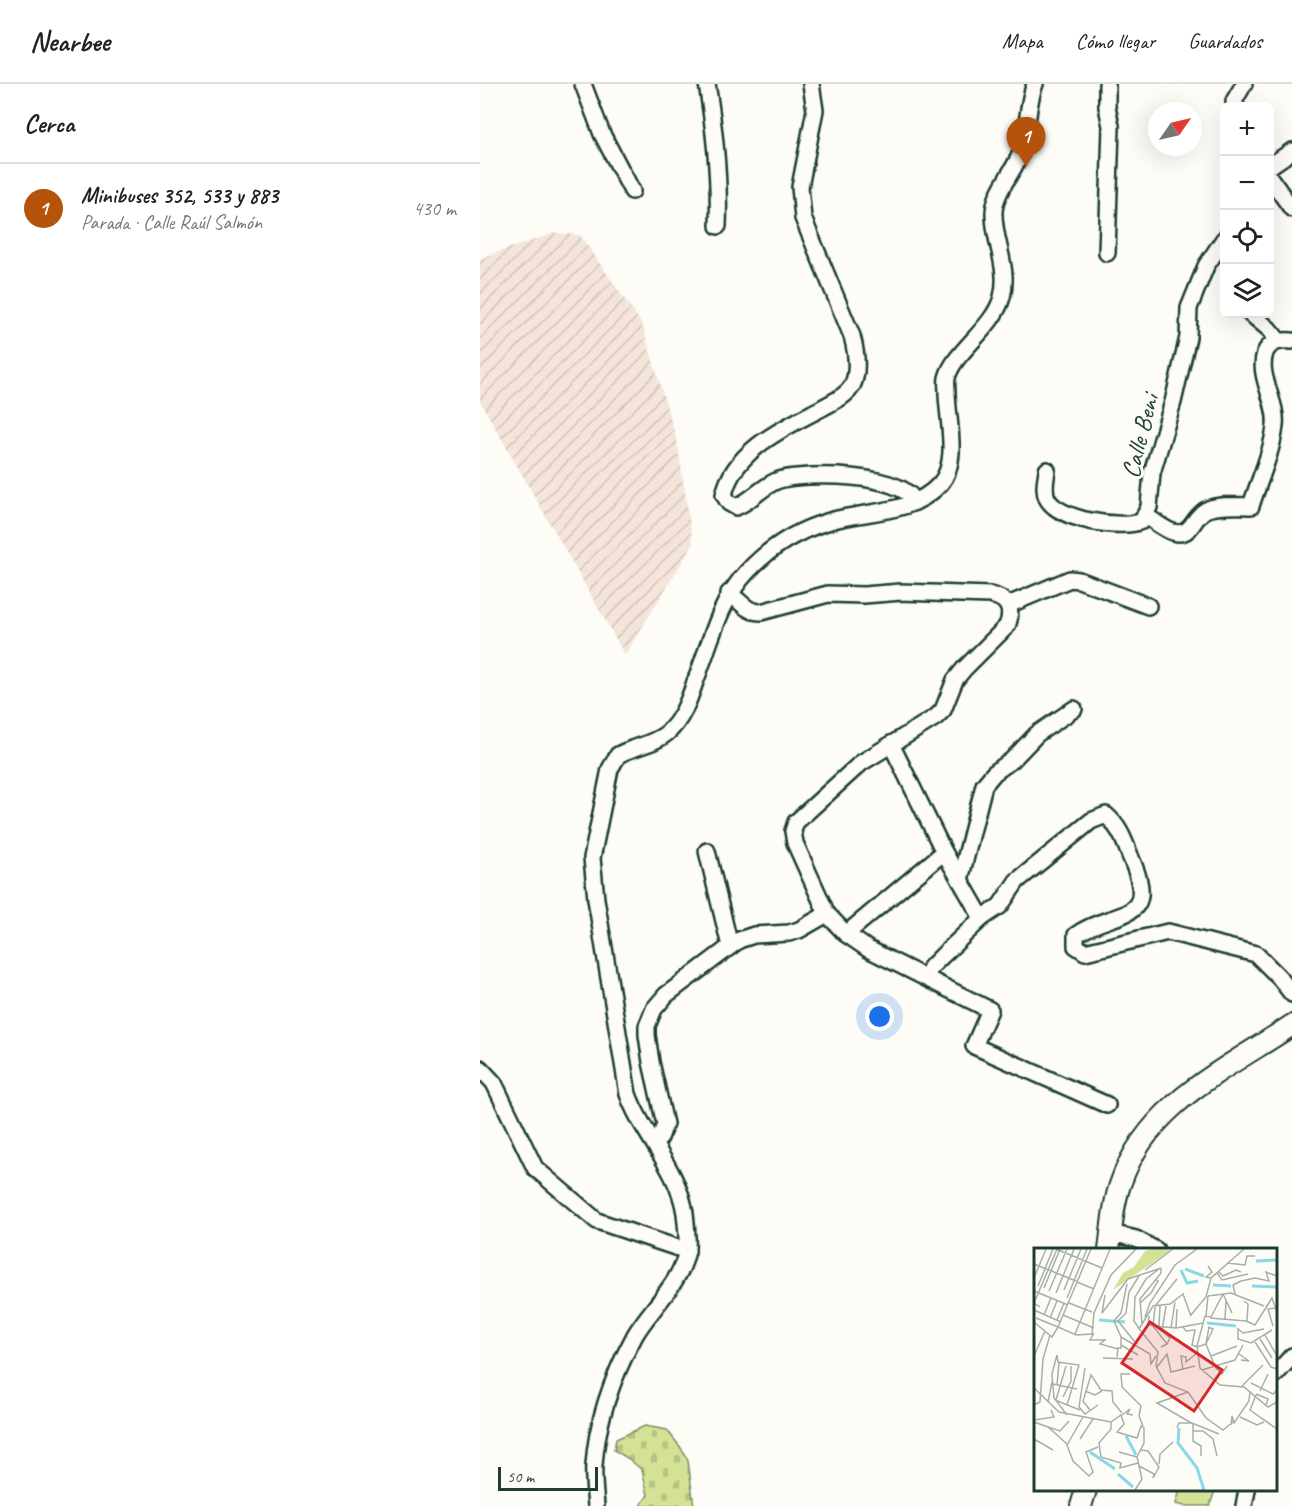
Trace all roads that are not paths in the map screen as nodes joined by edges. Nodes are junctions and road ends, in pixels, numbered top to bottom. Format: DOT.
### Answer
graph roads {
  1 [pos="584,84"];
  2 [pos="707,84"];
  3 [pos="811,84"];
  4 [pos="1035,84"];
  5 [pos="1107,84"];
  6 [pos="1244,84"];
  7 [pos="1234,102"];
  8 [pos="1292,151"];
  9 [pos="1274,163"];
  10 [pos="1274,185"];
  11 [pos="632,191"];
  12 [pos="1292,209"];
  13 [pos="718,226"];
  14 [pos="1220,245"];
  15 [pos="1107,253"];
  16 [pos="1256,318"];
  17 [pos="1285,341"];
  18 [pos="1047,470"];
  19 [pos="915,502"];
  20 [pos="1145,515"];
  21 [pos="729,593"];
  22 [pos="1008,605"];
  23 [pos="1148,606"];
  24 [pos="1074,709"];
  25 [pos="891,744"];
  26 [pos="707,851"];
  27 [pos="944,852"];
  28 [pos="960,880"];
  29 [pos="827,914"];
  30 [pos="982,918"];
  31 [pos="846,934"];
  32 [pos="730,946"];
  33 [pos="926,978"];
  34 [pos="1292,994"];
  35 [pos="1292,1025"];
  36 [pos="480,1068"];
  37 [pos="1107,1105"];
  38 [pos="654,1142"];
  39 [pos="1110,1241"];
  40 [pos="1152,1248"];
  41 [pos="687,1251"];
  42 [pos="1292,1356"];
  43 [pos="1277,1372"];
  44 [pos="1086,1491"];
  45 [pos="1246,1491"];
  46 [pos="596,1506"];
  47 [pos="1081,1506"];
  48 [pos="1244,1506"];
  1 -- 11 [label="street"];
  2 -- 13 [label="street"];
  3 -- 19 [label="street"];
  4 -- 19 [label="street"];
  5 -- 15 [label="street"];
  6 -- 7 [label="street"];
  8 -- 9 [label="street"];
  10 -- 12 [label="street"];
  14 -- 20 [label="street, Calle Beni"];
  16 -- 17 [label="street"];
  17 -- 20 [label="street"];
  18 -- 20 [label="street, Calle Beni"];
  19 -- 21 [label="street"];
  21 -- 22 [label="street"];
  21 -- 38 [label="street"];
  22 -- 23 [label="street"];
  22 -- 25 [label="street"];
  24 -- 28 [label="street"];
  25 -- 27 [label="street"];
  25 -- 29 [label="street"];
  26 -- 32 [label="street"];
  27 -- 28 [label="street"];
  27 -- 31 [label="street"];
  28 -- 30 [label="street"];
  29 -- 31 [label="street"];
  29 -- 32 [label="street"];
  30 -- 33 [label="street"];
  30 -- 34 [label="street"];
  31 -- 33 [label="street"];
  32 -- 38 [label="street"];
  33 -- 37 [label="street"];
  35 -- 39 [label="street"];
  36 -- 41 [label="street"];
  38 -- 41 [label="street"];
  39 -- 40 [label="street"];
  41 -- 46 [label="street"];
  42 -- 43 [label="street"];
  44 -- 47 [label="street"];
  45 -- 48 [label="street"];
}
